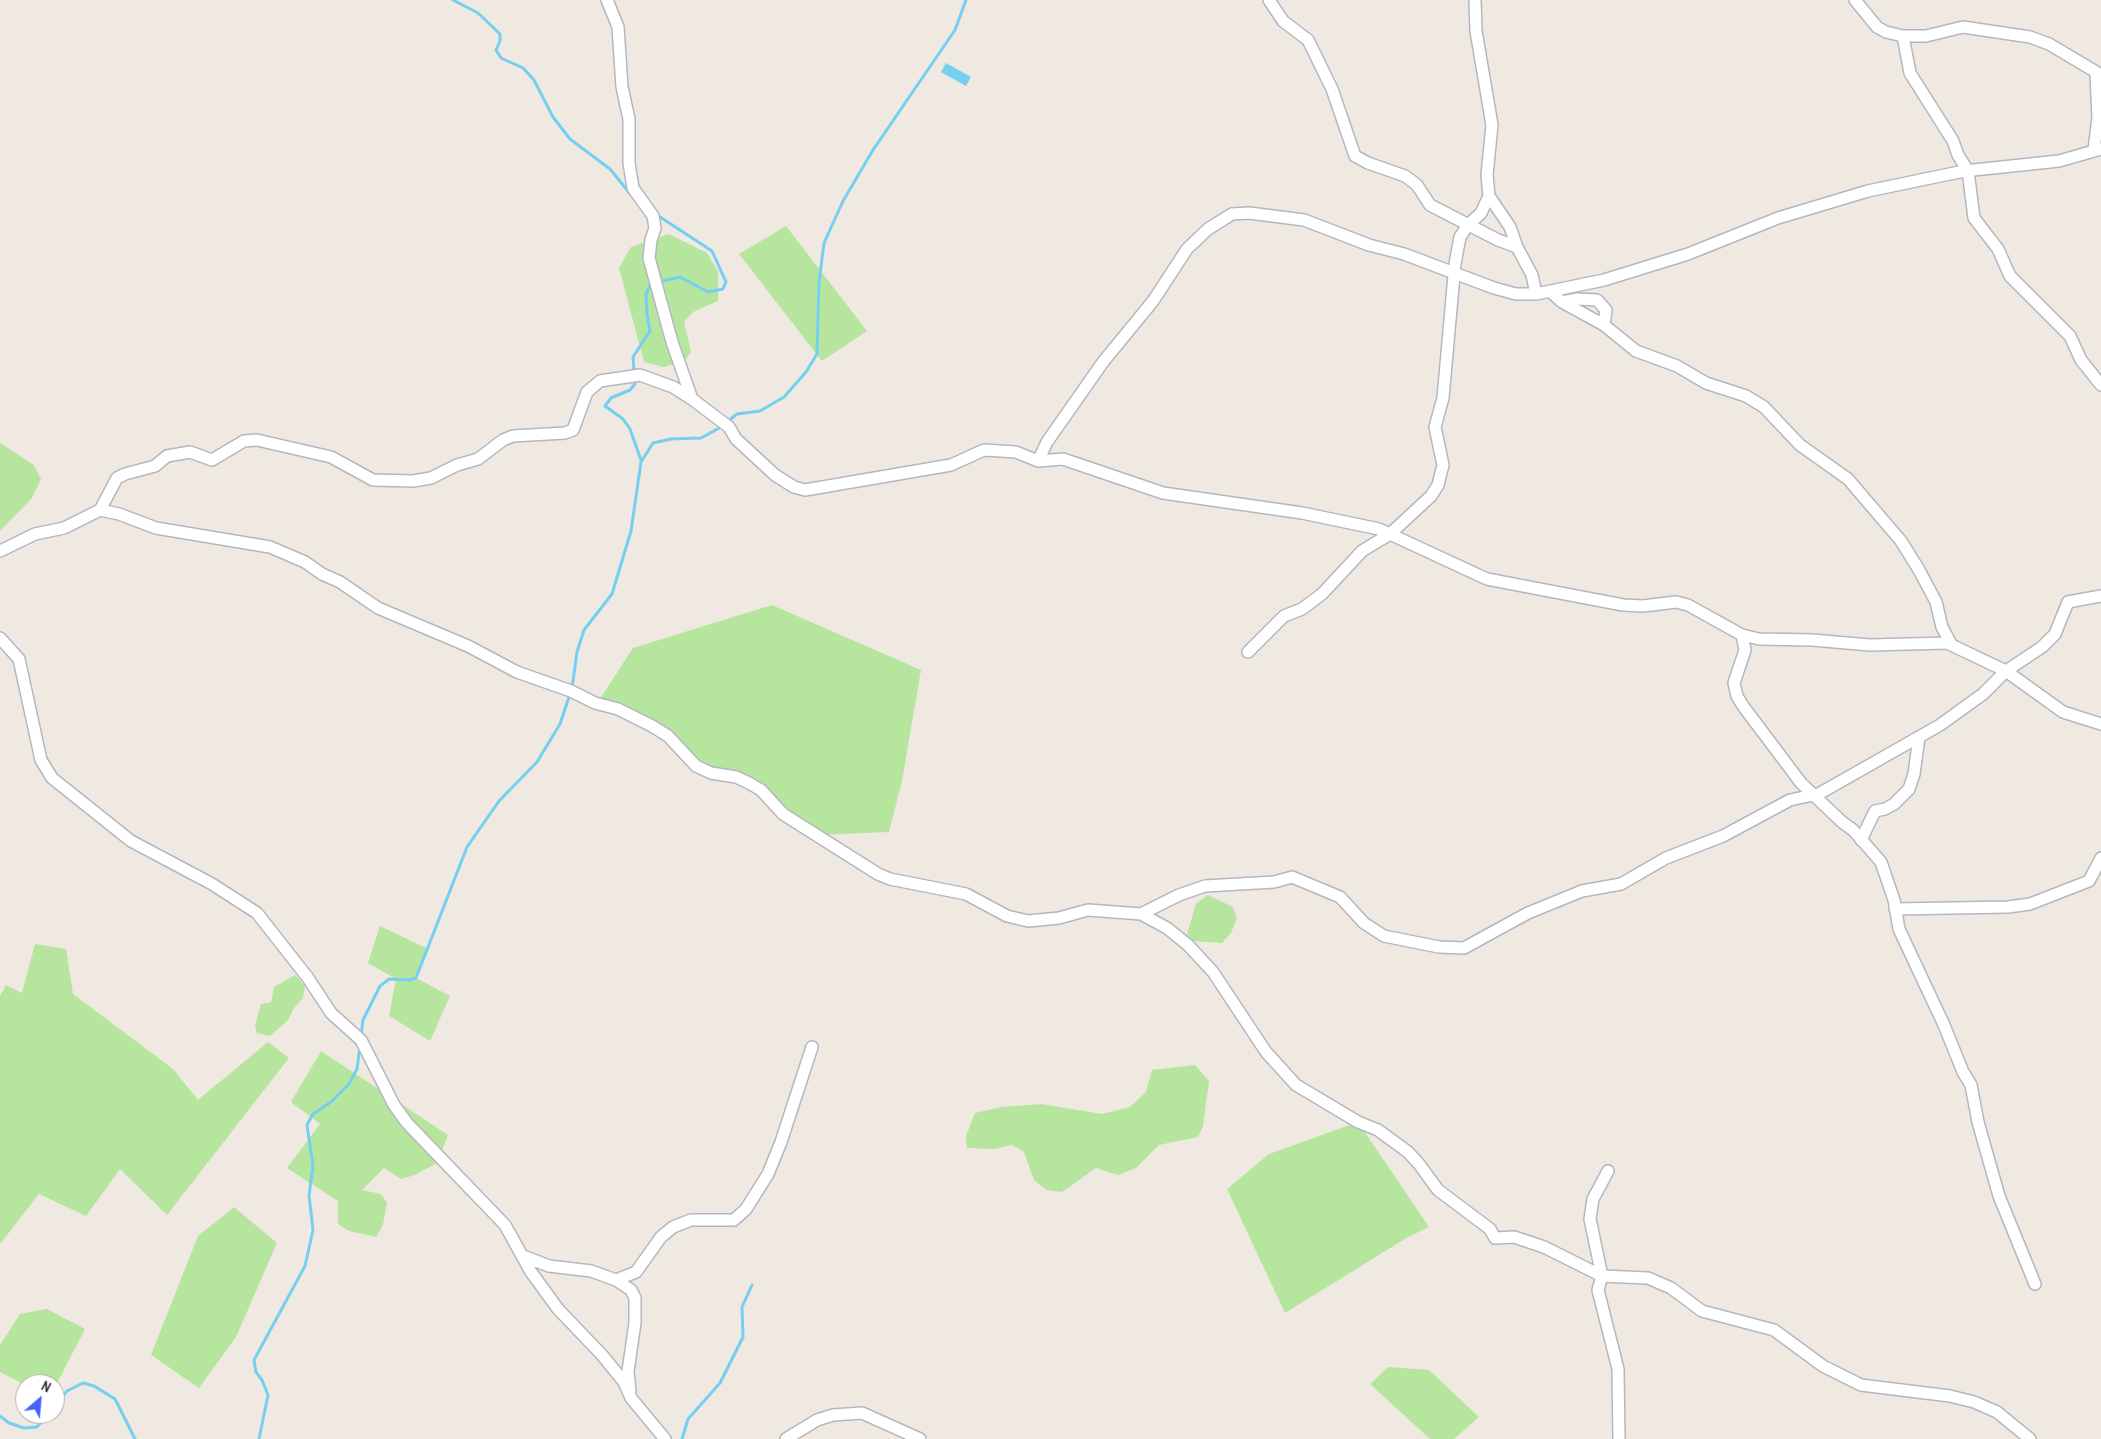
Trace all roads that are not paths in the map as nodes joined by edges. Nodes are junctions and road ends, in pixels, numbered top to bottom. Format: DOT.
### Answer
graph roads {
  1 [pos="608,0"];
  2 [pos="1269,0"];
  3 [pos="1475,0"];
  4 [pos="1854,0"];
  5 [pos="1903,36"];
  6 [pos="2099,74"];
  7 [pos="2098,149"];
  8 [pos="1968,171"];
  9 [pos="1488,196"];
  10 [pos="1468,225"];
  11 [pos="1517,248"];
  12 [pos="1455,274"];
  13 [pos="1551,292"];
  14 [pos="1536,294"];
  15 [pos="1562,302"];
  16 [pos="1604,325"];
  17 [pos="2101,385"];
  18 [pos="692,399"];
  19 [pos="1038,460"];
  20 [pos="100,510"];
  21 [pos="1390,534"];
  22 [pos="0,551"];
  23 [pos="2101,596"];
  24 [pos="1742,635"];
  25 [pos="0,638"];
  26 [pos="1951,644"];
  27 [pos="1248,652"];
  28 [pos="2006,671"];
  29 [pos="2101,724"];
  30 [pos="1918,737"];
  31 [pos="1814,796"];
  32 [pos="1861,840"];
  33 [pos="2101,858"];
  34 [pos="1895,909"];
  35 [pos="1141,914"];
  36 [pos="812,1047"];
  37 [pos="1608,1171"];
  38 [pos="523,1256"];
  39 [pos="1602,1276"];
  40 [pos="616,1280"];
  41 [pos="2035,1284"];
  42 [pos="631,1398"];
  43 [pos="664,1439"];
  44 [pos="786,1439"];
  45 [pos="920,1439"];
  46 [pos="1619,1439"];
  47 [pos="2030,1439"];
  1 -- 18 [label="street"];
  2 -- 10 [label="street"];
  3 -- 9 [label="street"];
  4 -- 5 [label="street"];
  5 -- 6 [label="street"];
  5 -- 8 [label="street"];
  6 -- 7 [label="street"];
  7 -- 8 [label="street"];
  8 -- 13 [label="street"];
  8 -- 17 [label="street"];
  9 -- 10 [label="street"];
  9 -- 11 [label="street"];
  10 -- 11 [label="street"];
  10 -- 12 [label="street"];
  11 -- 14 [label="street"];
  12 -- 14 [label="street"];
  12 -- 19 [label="street"];
  12 -- 21 [label="street"];
  13 -- 14 [label="street"];
  13 -- 15 [label="street"];
  15 -- 16 [label="street"];
  15 -- 16 [label="street"];
  16 -- 26 [label="street"];
  18 -- 19 [label="street"];
  18 -- 20 [label="street"];
  19 -- 21 [label="street"];
  20 -- 22 [label="street"];
  20 -- 35 [label="street"];
  21 -- 24 [label="street"];
  21 -- 27 [label="street"];
  23 -- 28 [label="street"];
  24 -- 26 [label="street"];
  24 -- 31 [label="street"];
  25 -- 38 [label="street"];
  26 -- 28 [label="street"];
  28 -- 29 [label="street"];
  28 -- 30 [label="street"];
  30 -- 31 [label="street"];
  30 -- 32 [label="street"];
  31 -- 32 [label="street"];
  31 -- 35 [label="street"];
  32 -- 34 [label="street"];
  33 -- 34 [label="street"];
  34 -- 41 [label="street"];
  35 -- 39 [label="street"];
  36 -- 40 [label="street"];
  37 -- 39 [label="street"];
  38 -- 40 [label="street"];
  38 -- 42 [label="street"];
  39 -- 46 [label="street"];
  39 -- 47 [label="street"];
  40 -- 42 [label="street"];
  42 -- 43 [label="street"];
  44 -- 45 [label="street"];
}
